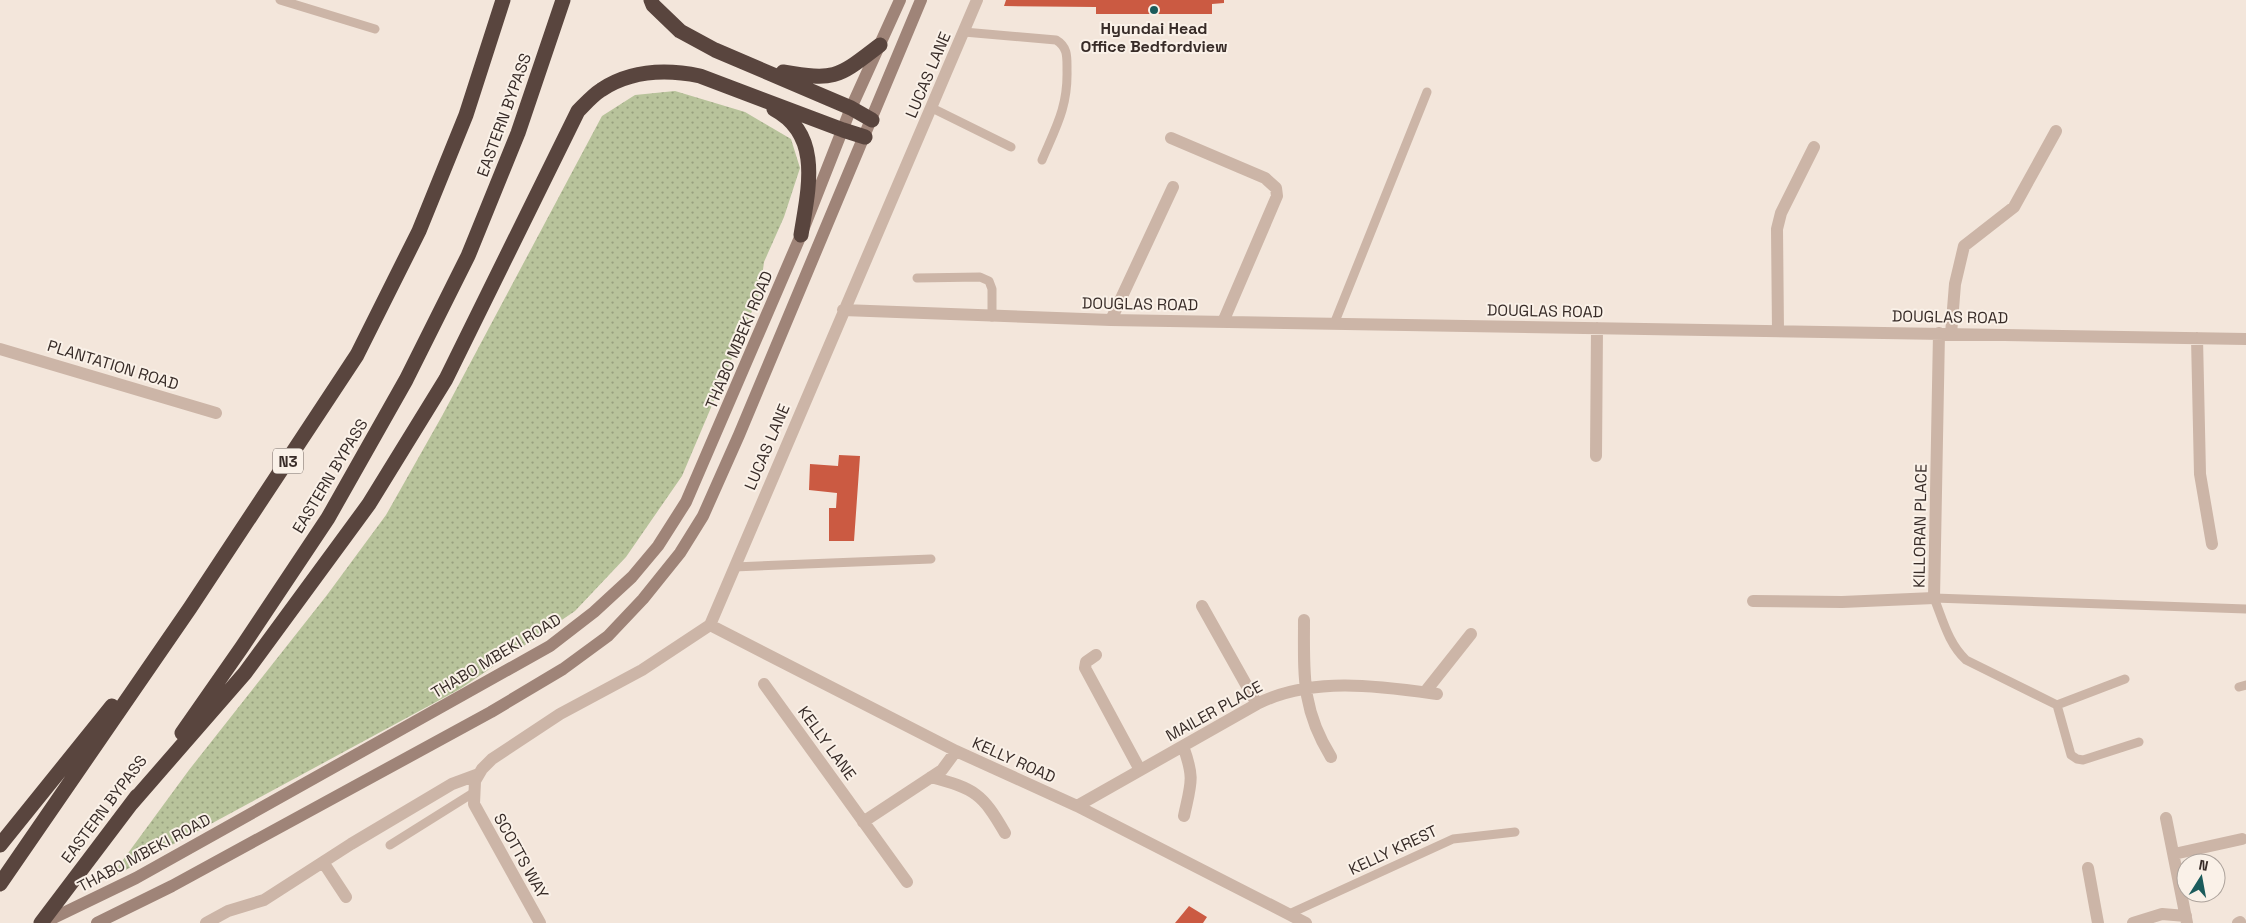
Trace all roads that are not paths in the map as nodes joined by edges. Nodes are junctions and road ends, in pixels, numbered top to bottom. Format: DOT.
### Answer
graph roads {
  1 [pos="280,0"];
  2 [pos="503,0"];
  3 [pos="563,0"];
  4 [pos="651,0"];
  5 [pos="900,0"];
  6 [pos="921,0"];
  7 [pos="977,0"];
  8 [pos="375,29"];
  9 [pos="964,32"];
  10 [pos="880,45"];
  11 [pos="757,68"];
  12 [pos="741,91"];
  13 [pos="1427,92"];
  14 [pos="852,108"];
  15 [pos="932,108"];
  16 [pos="872,120"];
  17 [pos="843,130"];
  18 [pos="2056,131"];
  19 [pos="865,136"];
  20 [pos="1171,138"];
  21 [pos="1011,147"];
  22 [pos="1814,148"];
  23 [pos="1042,160"];
  24 [pos="1173,187"];
  25 [pos="801,235"];
  26 [pos="917,278"];
  27 [pos="843,310"];
  28 [pos="992,317"];
  29 [pos="1111,320"];
  30 [pos="1223,322"];
  31 [pos="1334,324"];
  32 [pos="1597,328"];
  33 [pos="1778,331"];
  34 [pos="1945,334"];
  35 [pos="2197,338"];
  36 [pos="2246,339"];
  37 [pos="0,349"];
  38 [pos="216,413"];
  39 [pos="1596,456"];
  40 [pos="2212,544"];
  41 [pos="931,559"];
  42 [pos="734,566"];
  43 [pos="1934,598"];
  44 [pos="1753,601"];
  45 [pos="1202,606"];
  46 [pos="190,608"];
  47 [pos="2246,609"];
  48 [pos="1304,620"];
  49 [pos="710,625"];
  50 [pos="1471,634"];
  51 [pos="1096,655"];
  52 [pos="2125,679"];
  53 [pos="764,684"];
  54 [pos="1304,688"];
  55 [pos="1257,704"];
  56 [pos="2057,705"];
  57 [pos="2139,742"];
  58 [pos="1183,746"];
  59 [pos="956,751"];
  60 [pos="1331,756"];
  61 [pos="1140,770"];
  62 [pos="479,774"];
  63 [pos="931,778"];
  64 [pos="473,799"];
  65 [pos="131,804"];
  66 [pos="1077,806"];
  67 [pos="1184,816"];
  68 [pos="2166,818"];
  69 [pos="863,822"];
  70 [pos="1515,832"];
  71 [pos="1005,834"];
  72 [pos="2242,839"];
  73 [pos="0,845"];
  74 [pos="390,845"];
  75 [pos="2174,854"];
  76 [pos="323,862"];
  77 [pos="2088,868"];
  78 [pos="907,882"];
  79 [pos="0,884"];
  80 [pos="346,897"];
  81 [pos="1289,914"];
  82 [pos="2187,919"];
  83 [pos="42,923"];
  84 [pos="97,923"];
  85 [pos="206,923"];
  86 [pos="540,923"];
  87 [pos="1306,923"];
  88 [pos="2098,923"];
  89 [pos="2133,923"];
  1 -- 8 [label="lane"];
  2 -- 46 [label="highway, N3"];
  3 -- 65 [label="highway, EASTERN BYPASS"];
  4 -- 11 [label="highway"];
  5 -- 10 [label="main road, THABO MBEKI ROAD"];
  6 -- 16 [label="main road"];
  7 -- 9 [label="street, LUCAS LANE"];
  9 -- 15 [label="street, LUCAS LANE"];
  9 -- 23 [label="lane"];
  10 -- 11 [label="highway"];
  10 -- 14 [label="main road, THABO MBEKI ROAD"];
  11 -- 14 [label="highway"];
  12 -- 17 [label="highway"];
  12 -- 25 [label="highway"];
  12 -- 65 [label="highway"];
  13 -- 31 [label="lane"];
  14 -- 16 [label="highway"];
  14 -- 17 [label="main road, THABO MBEKI ROAD"];
  15 -- 21 [label="lane"];
  15 -- 27 [label="street, LUCAS LANE"];
  16 -- 19 [label="main road"];
  17 -- 19 [label="highway"];
  17 -- 25 [label="main road, THABO MBEKI ROAD"];
  18 -- 34 [label="street, KILLORAN PLACE"];
  19 -- 84 [label="main road"];
  20 -- 30 [label="street"];
  22 -- 33 [label="street"];
  24 -- 29 [label="street"];
  25 -- 83 [label="main road, THABO MBEKI ROAD"];
  26 -- 28 [label="lane"];
  27 -- 28 [label="street, DOUGLAS ROAD"];
  27 -- 42 [label="street, LUCAS LANE"];
  28 -- 29 [label="street, DOUGLAS ROAD"];
  29 -- 30 [label="street, DOUGLAS ROAD"];
  30 -- 31 [label="street, DOUGLAS ROAD"];
  31 -- 32 [label="street, DOUGLAS ROAD"];
  32 -- 33 [label="street, DOUGLAS ROAD"];
  32 -- 39 [label="street"];
  33 -- 34 [label="street, DOUGLAS ROAD"];
  34 -- 35 [label="street, DOUGLAS ROAD"];
  34 -- 43 [label="street, KILLORAN PLACE"];
  35 -- 36 [label="street, DOUGLAS ROAD"];
  35 -- 40 [label="street"];
  37 -- 38 [label="street, PLANTATION ROAD"];
  41 -- 42 [label="lane"];
  42 -- 49 [label="street, LUCAS LANE"];
  43 -- 44 [label="street, KILLORAN PLACE"];
  43 -- 47 [label="lane"];
  43 -- 56 [label="lane"];
  45 -- 55 [label="street"];
  46 -- 73 [label="highway"];
  46 -- 79 [label="highway, N3"];
  48 -- 54 [label="street"];
  49 -- 59 [label="street, KELLY ROAD"];
  49 -- 62 [label="street"];
  50 -- 54 [label="street, MAILER PLACE"];
  51 -- 61 [label="street"];
  52 -- 56 [label="lane"];
  53 -- 69 [label="street, KELLY LANE"];
  54 -- 55 [label="street, MAILER PLACE"];
  54 -- 60 [label="street"];
  55 -- 58 [label="street, MAILER PLACE"];
  56 -- 57 [label="lane"];
  58 -- 61 [label="street, MAILER PLACE"];
  58 -- 67 [label="street"];
  59 -- 63 [label="street"];
  59 -- 66 [label="street, KELLY ROAD"];
  61 -- 66 [label="street, MAILER PLACE"];
  62 -- 64 [label="street"];
  62 -- 76 [label="street"];
  63 -- 69 [label="street"];
  63 -- 71 [label="street"];
  64 -- 74 [label="lane"];
  64 -- 86 [label="street, SCOTTS WAY"];
  65 -- 83 [label="highway, EASTERN BYPASS"];
  66 -- 81 [label="street, KELLY ROAD"];
  68 -- 75 [label="street"];
  69 -- 78 [label="street, KELLY LANE"];
  70 -- 81 [label="lane, KELLY KREST"];
  72 -- 75 [label="street"];
  75 -- 82 [label="street"];
  76 -- 80 [label="street"];
  76 -- 85 [label="street"];
  77 -- 88 [label="street"];
  81 -- 87 [label="street, KELLY ROAD"];
  82 -- 89 [label="street"];
}
